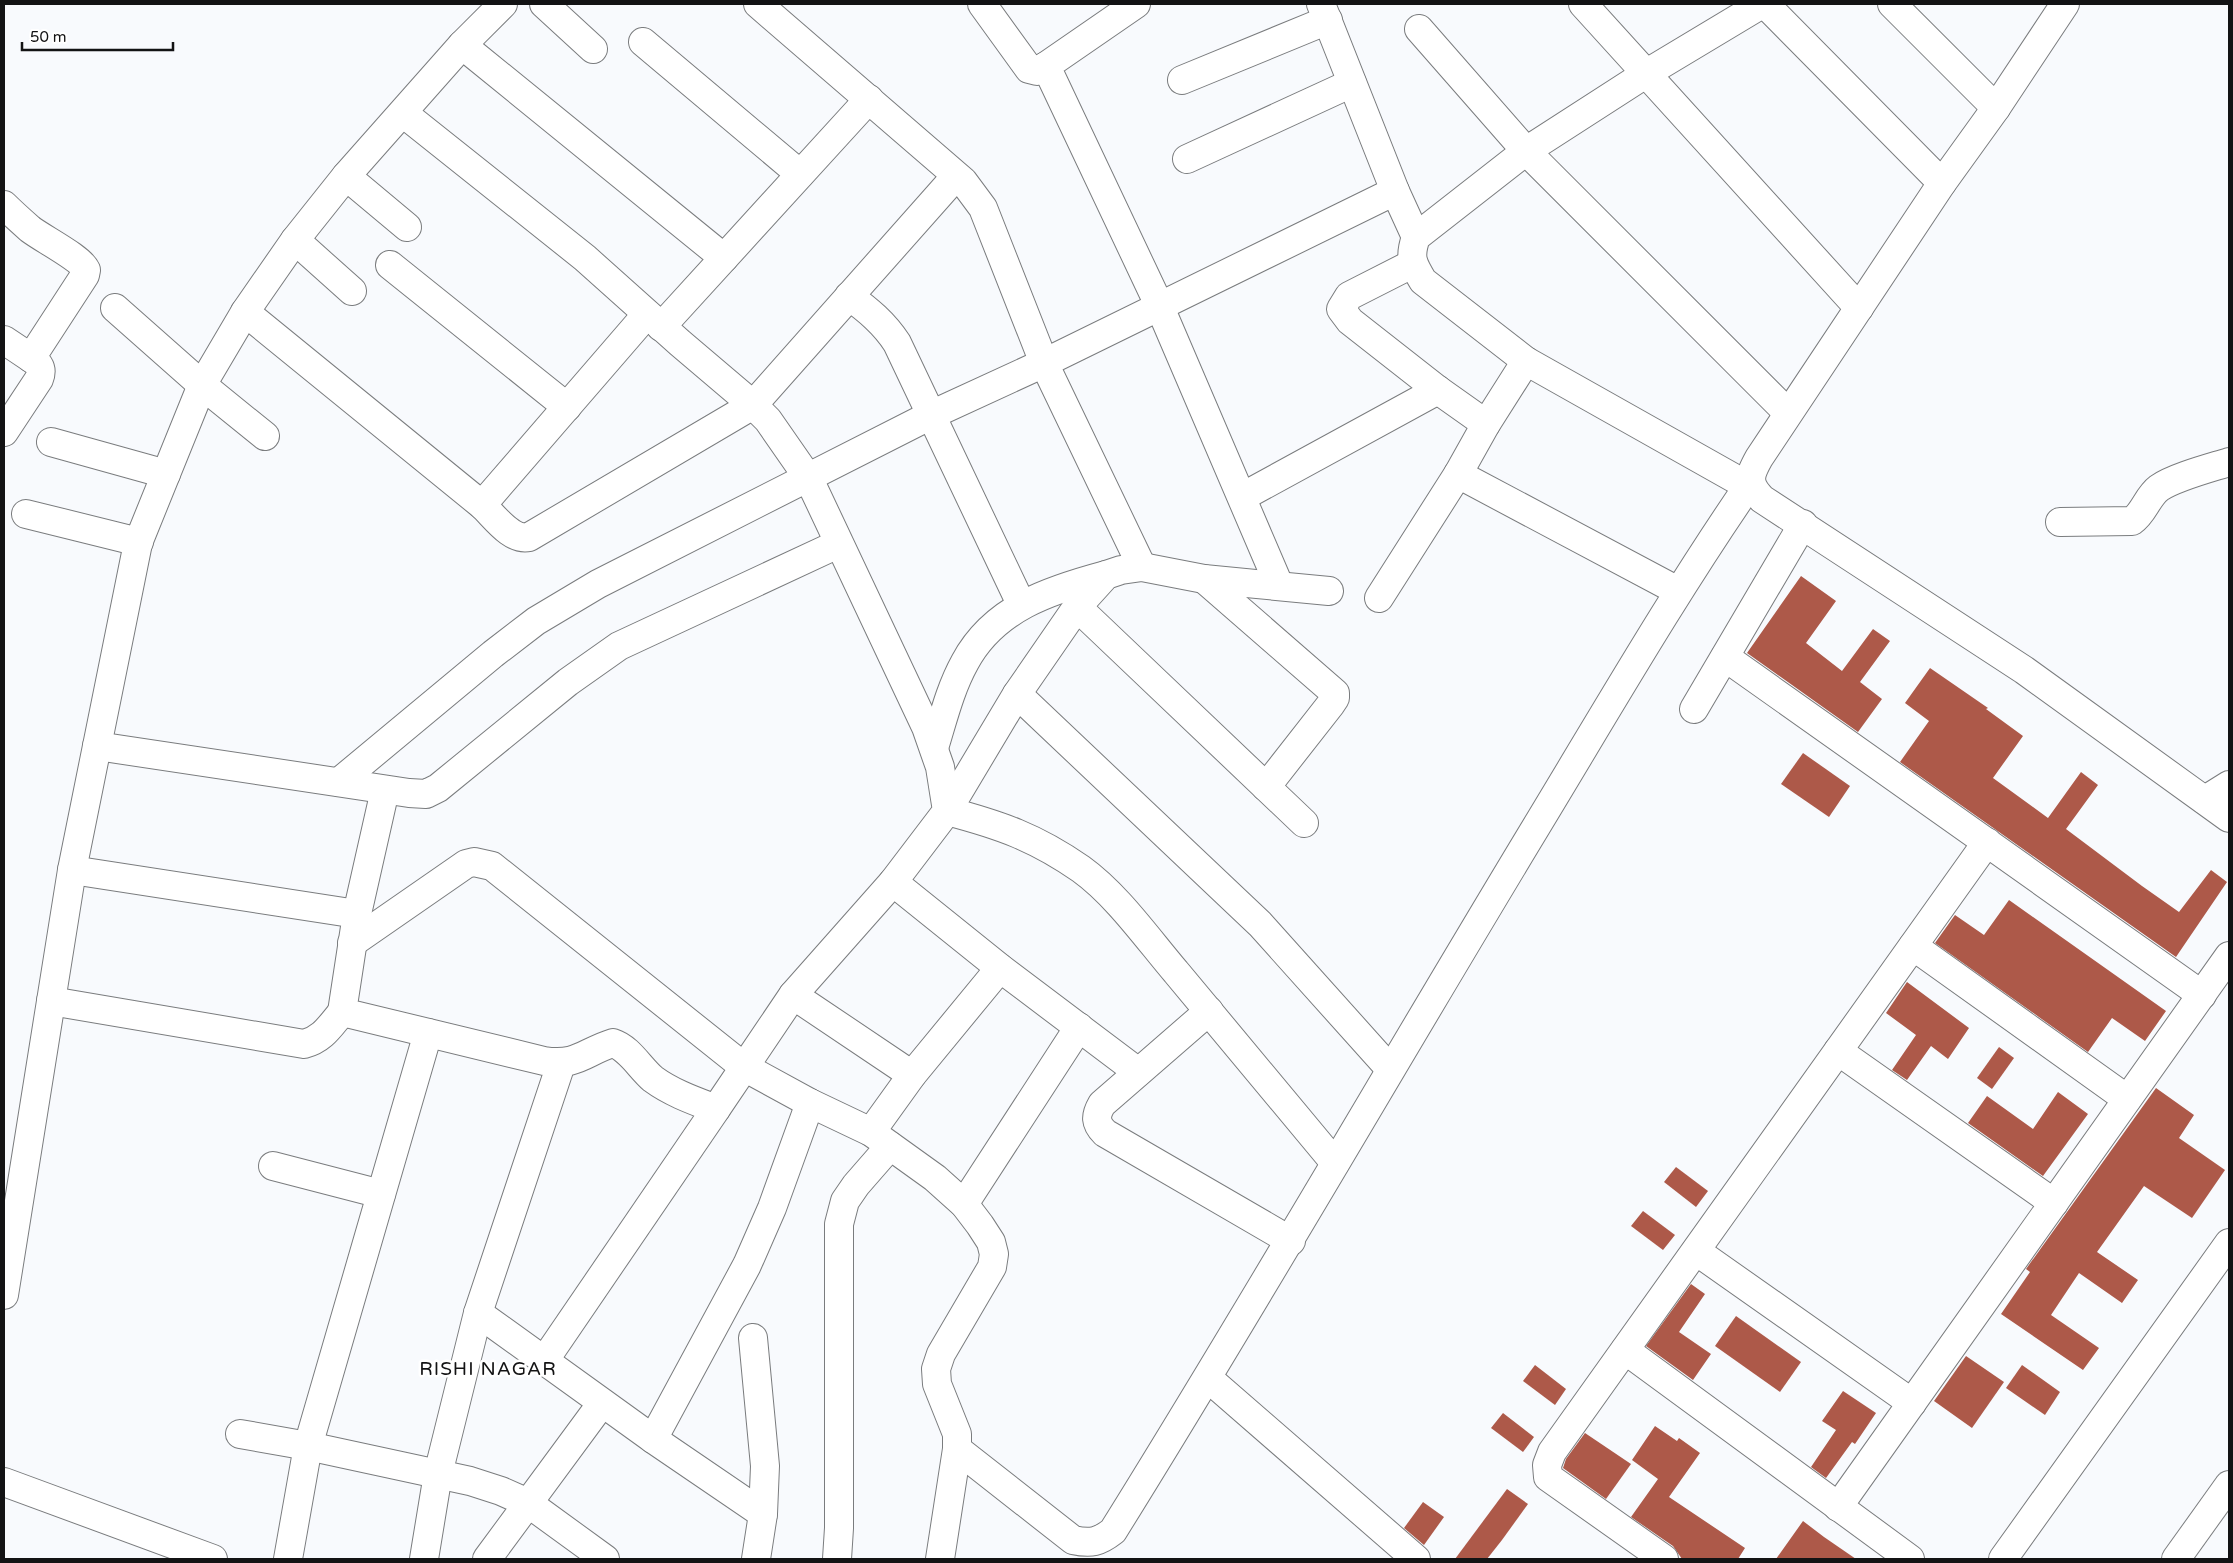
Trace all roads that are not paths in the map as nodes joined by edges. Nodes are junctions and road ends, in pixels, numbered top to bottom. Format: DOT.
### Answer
graph roads {
  1 [pos="503,4"];
  2 [pos="544,4"];
  3 [pos="758,4"];
  4 [pos="982,4"];
  5 [pos="1136,4"];
  6 [pos="1583,4"];
  7 [pos="1763,4"];
  8 [pos="1892,4"];
  9 [pos="2055,8"];
  10 [pos="1325,12"];
  11 [pos="1419,29"];
  12 [pos="643,42"];
  13 [pos="462,45"];
  14 [pos="594,49"];
  15 [pos="1046,66"];
  16 [pos="1647,73"];
  17 [pos="1182,80"];
  18 [pos="1352,83"];
  19 [pos="869,99"];
  20 [pos="1996,108"];
  21 [pos="403,113"];
  22 [pos="1526,150"];
  23 [pos="1187,159"];
  24 [pos="800,174"];
  25 [pos="346,176"];
  26 [pos="956,176"];
  27 [pos="1942,183"];
  28 [pos="1395,191"];
  29 [pos="4,205"];
  30 [pos="407,227"];
  31 [pos="1416,237"];
  32 [pos="296,240"];
  33 [pos="724,258"];
  34 [pos="1412,264"];
  35 [pos="390,265"];
  36 [pos="352,290"];
  37 [pos="849,296"];
  38 [pos="1159,306"];
  39 [pos="115,308"];
  40 [pos="1859,308"];
  41 [pos="245,312"];
  42 [pos="654,320"];
  43 [pos="4,340"];
  44 [pos="31,358"];
  45 [pos="1526,361"];
  46 [pos="1044,363"];
  47 [pos="202,385"];
  48 [pos="1438,390"];
  49 [pos="753,405"];
  50 [pos="567,407"];
  51 [pos="1788,413"];
  52 [pos="931,415"];
  53 [pos="1486,424"];
  54 [pos="4,432"];
  55 [pos="265,436"];
  56 [pos="51,442"];
  57 [pos="2229,462"];
  58 [pos="166,474"];
  59 [pos="1458,474"];
  60 [pos="808,479"];
  61 [pos="1749,484"];
  62 [pos="1242,497"];
  63 [pos="482,505"];
  64 [pos="26,514"];
  65 [pos="2060,522"];
  66 [pos="1803,524"];
  67 [pos="139,542"];
  68 [pos="838,544"];
  69 [pos="1142,567"];
  70 [pos="1106,575"];
  71 [pos="1204,578"];
  72 [pos="1279,585"];
  73 [pos="1329,591"];
  74 [pos="1678,591"];
  75 [pos="1379,598"];
  76 [pos="1022,604"];
  77 [pos="1077,607"];
  78 [pos="1725,657"];
  79 [pos="1017,694"];
  80 [pos="1694,709"];
  81 [pos="97,746"];
  82 [pos="934,748"];
  83 [pos="339,782"];
  84 [pos="2229,785"];
  85 [pos="1266,787"];
  86 [pos="385,790"];
  87 [pos="2205,800"];
  88 [pos="947,811"];
  89 [pos="2229,818"];
  90 [pos="1304,823"];
  91 [pos="1986,842"];
  92 [pos="72,870"];
  93 [pos="894,882"];
  94 [pos="357,914"];
  95 [pos="352,944"];
  96 [pos="1913,946"];
  97 [pos="2229,956"];
  98 [pos="1000,968"];
  99 [pos="2202,994"];
  100 [pos="793,995"];
  101 [pos="51,1001"];
  102 [pos="1209,1011"];
  103 [pos="342,1012"];
  104 [pos="1079,1028"];
  105 [pos="428,1033"];
  106 [pos="1838,1051"];
  107 [pos="562,1064"];
  108 [pos="744,1066"];
  109 [pos="1390,1068"];
  110 [pos="1138,1072"];
  111 [pos="912,1075"];
  112 [pos="2127,1099"];
  113 [pos="810,1103"];
  114 [pos="716,1109"];
  115 [pos="881,1139"];
  116 [pos="1335,1164"];
  117 [pos="273,1166"];
  118 [pos="381,1194"];
  119 [pos="2054,1203"];
  120 [pos="964,1204"];
  121 [pos="1291,1241"];
  122 [pos="2229,1243"];
  123 [pos="1696,1251"];
  124 [pos="4,1295"];
  125 [pos="478,1313"];
  126 [pos="753,1338"];
  127 [pos="1625,1350"];
  128 [pos="544,1361"];
  129 [pos="1208,1379"];
  130 [pos="602,1403"];
  131 [pos="1912,1403"];
  132 [pos="240,1434"];
  133 [pos="653,1439"];
  134 [pos="308,1446"];
  135 [pos="957,1449"];
  136 [pos="438,1474"];
  137 [pos="4,1482"];
  138 [pos="2229,1485"];
  139 [pos="528,1503"];
  140 [pos="1838,1507"];
  141 [pos="763,1514"];
  142 [pos="213,1559"];
  143 [pos="288,1559"];
  144 [pos="424,1559"];
  145 [pos="487,1559"];
  146 [pos="605,1559"];
  147 [pos="756,1559"];
  148 [pos="837,1559"];
  149 [pos="940,1559"];
  150 [pos="1416,1559"];
  151 [pos="1664,1559"];
  152 [pos="1910,1559"];
  153 [pos="2003,1559"];
  154 [pos="2177,1559"];
  1 -- 13 [label="street"];
  2 -- 14 [label="street"];
  3 -- 19 [label="street"];
  4 -- 15 [label="street"];
  5 -- 15 [label="street"];
  6 -- 16 [label="street"];
  7 -- 16 [label="street"];
  7 -- 27 [label="street"];
  8 -- 20 [label="street"];
  9 -- 20 [label="street"];
  10 -- 17 [label="street"];
  10 -- 18 [label="street"];
  11 -- 22 [label="street"];
  12 -- 24 [label="street"];
  13 -- 21 [label="street"];
  13 -- 33 [label="street"];
  15 -- 38 [label="street"];
  16 -- 22 [label="street"];
  16 -- 40 [label="street"];
  18 -- 23 [label="street"];
  18 -- 28 [label="street"];
  19 -- 24 [label="street"];
  19 -- 26 [label="street"];
  20 -- 27 [label="street"];
  21 -- 25 [label="street"];
  21 -- 42 [label="street"];
  22 -- 31 [label="street"];
  22 -- 51 [label="street"];
  24 -- 33 [label="street"];
  25 -- 30 [label="street"];
  25 -- 32 [label="street"];
  26 -- 37 [label="street"];
  26 -- 46 [label="street"];
  27 -- 40 [label="street"];
  28 -- 31 [label="street"];
  28 -- 38 [label="street"];
  29 -- 44 [label="street"];
  31 -- 34 [label="street"];
  32 -- 36 [label="street"];
  32 -- 41 [label="street"];
  33 -- 42 [label="street"];
  34 -- 45 [label="street"];
  34 -- 48 [label="street"];
  35 -- 50 [label="street"];
  37 -- 49 [label="street"];
  37 -- 52 [label="street"];
  38 -- 46 [label="street"];
  38 -- 62 [label="street"];
  39 -- 47 [label="street"];
  40 -- 51 [label="street"];
  41 -- 47 [label="street"];
  41 -- 63 [label="street"];
  42 -- 49 [label="street"];
  42 -- 50 [label="street"];
  43 -- 44 [label="street"];
  44 -- 54 [label="street"];
  45 -- 53 [label="street"];
  45 -- 61 [label="street"];
  46 -- 52 [label="street"];
  46 -- 69 [label="street"];
  47 -- 55 [label="street"];
  47 -- 58 [label="street"];
  48 -- 53 [label="street"];
  48 -- 62 [label="street"];
  49 -- 60 [label="street"];
  49 -- 63 [label="street"];
  50 -- 63 [label="street"];
  51 -- 61 [label="street"];
  52 -- 60 [label="street"];
  52 -- 76 [label="street"];
  53 -- 59 [label="street"];
  56 -- 58 [label="street"];
  57 -- 65 [label="street"];
  58 -- 67 [label="street"];
  59 -- 74 [label="street"];
  59 -- 75 [label="street"];
  60 -- 68 [label="street"];
  60 -- 83 [label="street"];
  61 -- 66 [label="street"];
  61 -- 74 [label="street"];
  62 -- 72 [label="street"];
  64 -- 67 [label="street"];
  66 -- 78 [label="street"];
  66 -- 87 [label="street"];
  67 -- 81 [label="street"];
  68 -- 82 [label="street"];
  68 -- 86 [label="street"];
  69 -- 70 [label="street"];
  69 -- 71 [label="street"];
  70 -- 76 [label="street"];
  70 -- 77 [label="street"];
  71 -- 72 [label="street"];
  71 -- 85 [label="street"];
  72 -- 73 [label="street"];
  74 -- 109 [label="street"];
  76 -- 82 [label="street"];
  77 -- 79 [label="street"];
  77 -- 85 [label="street"];
  78 -- 80 [label="street"];
  78 -- 91 [label="street"];
  79 -- 88 [label="street"];
  79 -- 109 [label="street"];
  81 -- 83 [label="street"];
  81 -- 92 [label="street"];
  82 -- 88 [label="street"];
  83 -- 86 [label="street"];
  84 -- 87 [label="street"];
  85 -- 90 [label="street"];
  86 -- 94 [label="street"];
  87 -- 89 [label="street"];
  88 -- 93 [label="street"];
  88 -- 102 [label="street"];
  91 -- 96 [label="street"];
  91 -- 99 [label="street"];
  92 -- 94 [label="street"];
  92 -- 101 [label="street"];
  93 -- 98 [label="street"];
  93 -- 100 [label="street"];
  94 -- 95 [label="street"];
  95 -- 103 [label="street"];
  95 -- 108 [label="street"];
  96 -- 106 [label="street"];
  96 -- 112 [label="street"];
  97 -- 99 [label="street"];
  98 -- 104 [label="street"];
  98 -- 111 [label="street"];
  99 -- 112 [label="street"];
  100 -- 108 [label="street"];
  100 -- 111 [label="street"];
  101 -- 103 [label="street"];
  101 -- 124 [label="street"];
  102 -- 110 [label="street"];
  102 -- 116 [label="street"];
  103 -- 105 [label="street"];
  104 -- 110 [label="street"];
  104 -- 120 [label="street"];
  105 -- 107 [label="street"];
  105 -- 118 [label="street"];
  106 -- 119 [label="street"];
  106 -- 123 [label="street"];
  107 -- 114 [label="street"];
  107 -- 125 [label="street"];
  108 -- 113 [label="street"];
  108 -- 114 [label="street"];
  109 -- 116 [label="street"];
  110 -- 121 [label="street"];
  111 -- 115 [label="street"];
  112 -- 119 [label="street"];
  113 -- 115 [label="street"];
  113 -- 133 [label="street"];
  114 -- 128 [label="street"];
  115 -- 120 [label="street"];
  115 -- 148 [label="street"];
  116 -- 121 [label="street"];
  117 -- 118 [label="street"];
  118 -- 134 [label="street"];
  119 -- 131 [label="street"];
  120 -- 135 [label="street"];
  121 -- 129 [label="street"];
  122 -- 153 [label="street"];
  123 -- 127 [label="street"];
  123 -- 131 [label="street"];
  125 -- 128 [label="street"];
  125 -- 136 [label="street"];
  126 -- 141 [label="street"];
  127 -- 140 [label="street"];
  127 -- 151 [label="street"];
  128 -- 130 [label="street"];
  129 -- 135 [label="street"];
  129 -- 150 [label="street"];
  130 -- 133 [label="street"];
  130 -- 139 [label="street"];
  131 -- 140 [label="street"];
  132 -- 134 [label="street"];
  133 -- 141 [label="street"];
  134 -- 136 [label="street"];
  134 -- 143 [label="street"];
  135 -- 149 [label="street"];
  136 -- 139 [label="street"];
  136 -- 144 [label="street"];
  137 -- 142 [label="street"];
  138 -- 154 [label="street"];
  139 -- 145 [label="street"];
  139 -- 146 [label="street"];
  140 -- 152 [label="street"];
  141 -- 147 [label="street"];
}
